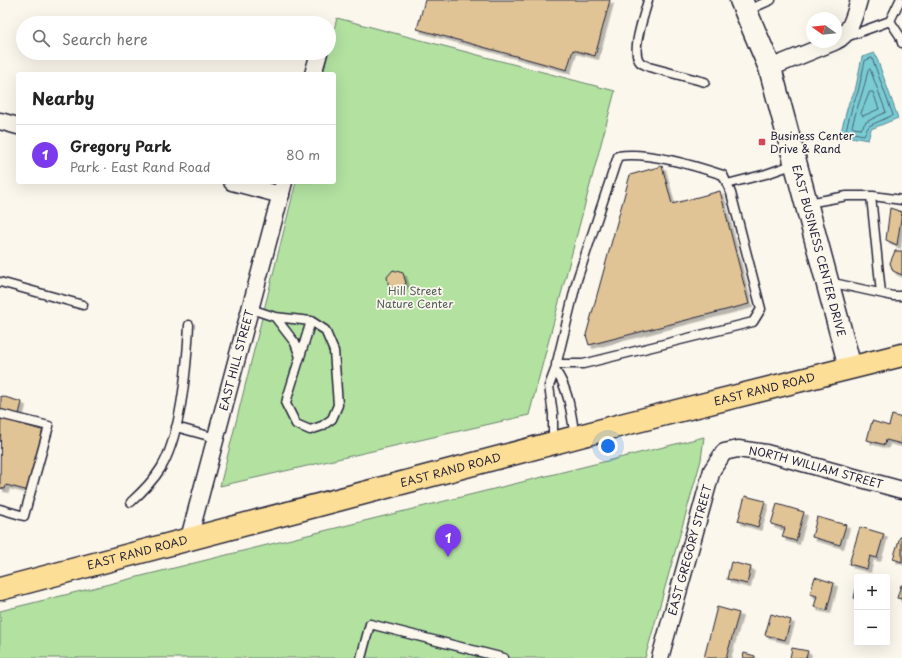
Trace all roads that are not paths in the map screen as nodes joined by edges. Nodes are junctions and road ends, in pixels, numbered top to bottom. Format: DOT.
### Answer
graph roads {
  1 [pos="648,0"];
  2 [pos="771,0"];
  3 [pos="858,0"];
  4 [pos="900,0"];
  5 [pos="743,6"];
  6 [pos="890,21"];
  7 [pos="842,34"];
  8 [pos="842,39"];
  9 [pos="902,43"];
  10 [pos="820,48"];
  11 [pos="317,60"];
  12 [pos="770,68"];
  13 [pos="314,72"];
  14 [pos="705,82"];
  15 [pos="0,121"];
  16 [pos="16,125"];
  17 [pos="796,163"];
  18 [pos="249,184"];
  19 [pos="727,184"];
  20 [pos="283,188"];
  21 [pos="871,196"];
  22 [pos="902,200"];
  23 [pos="806,203"];
  24 [pos="0,282"];
  25 [pos="828,282"];
  26 [pos="881,293"];
  27 [pos="902,296"];
  28 [pos="83,305"];
  29 [pos="251,309"];
  30 [pos="275,317"];
  31 [pos="311,322"];
  32 [pos="189,325"];
  33 [pos="902,355"];
  34 [pos="300,357"];
  35 [pos="556,367"];
  36 [pos="850,367"];
  37 [pos="0,414"];
  38 [pos="176,427"];
  39 [pos="216,438"];
  40 [pos="575,438"];
  41 [pos="553,443"];
  42 [pos="730,450"];
  43 [pos="902,490"];
  44 [pos="131,502"];
  45 [pos="0,509"];
  46 [pos="189,538"];
  47 [pos="0,590"];
  48 [pos="361,658"];
  49 [pos="504,658"];
  50 [pos="660,658"];
  1 -- 14 [label="lane"];
  2 -- 5 [label="lane"];
  3 -- 7 [label="street"];
  4 -- 6 [label="lane"];
  5 -- 12 [label="street, EAST BUSINESS CENTER DRIVE"];
  6 -- 8 [label="lane"];
  6 -- 9 [label="lane"];
  10 -- 12 [label="street"];
  11 -- 13 [label="street"];
  12 -- 17 [label="street, EAST BUSINESS CENTER DRIVE"];
  15 -- 16 [label="street"];
  17 -- 19 [label="lane"];
  17 -- 23 [label="street, EAST BUSINESS CENTER DRIVE"];
  18 -- 20 [label="street"];
  19 -- 35 [label="lane"];
  19 -- 35 [label="lane"];
  20 -- 29 [label="street, EAST HILL STREET"];
  21 -- 22 [label="lane"];
  21 -- 23 [label="lane"];
  21 -- 26 [label="lane"];
  23 -- 25 [label="street, EAST BUSINESS CENTER DRIVE"];
  24 -- 28 [label="lane"];
  25 -- 26 [label="lane"];
  25 -- 36 [label="street, EAST BUSINESS CENTER DRIVE"];
  26 -- 27 [label="lane"];
  29 -- 30 [label="lane"];
  29 -- 39 [label="street, EAST HILL STREET"];
  30 -- 31 [label="lane"];
  30 -- 34 [label="lane"];
  31 -- 34 [label="lane"];
  31 -- 34 [label="lane"];
  32 -- 38 [label="lane"];
  33 -- 36 [label="main road, EAST RAND ROAD"];
  35 -- 40 [label="lane"];
  35 -- 41 [label="lane"];
  36 -- 40 [label="main road, EAST RAND ROAD"];
  37 -- 45 [label="lane"];
  38 -- 39 [label="lane"];
  38 -- 44 [label="lane"];
  39 -- 46 [label="street, EAST HILL STREET"];
  40 -- 41 [label="main road, EAST RAND ROAD"];
  41 -- 46 [label="main road, EAST RAND ROAD"];
  42 -- 43 [label="street, NORTH WILLIAM STREET"];
  42 -- 50 [label="street, EAST GREGORY STREET"];
  46 -- 47 [label="main road, EAST RAND ROAD"];
  48 -- 49 [label="lane"];
}
